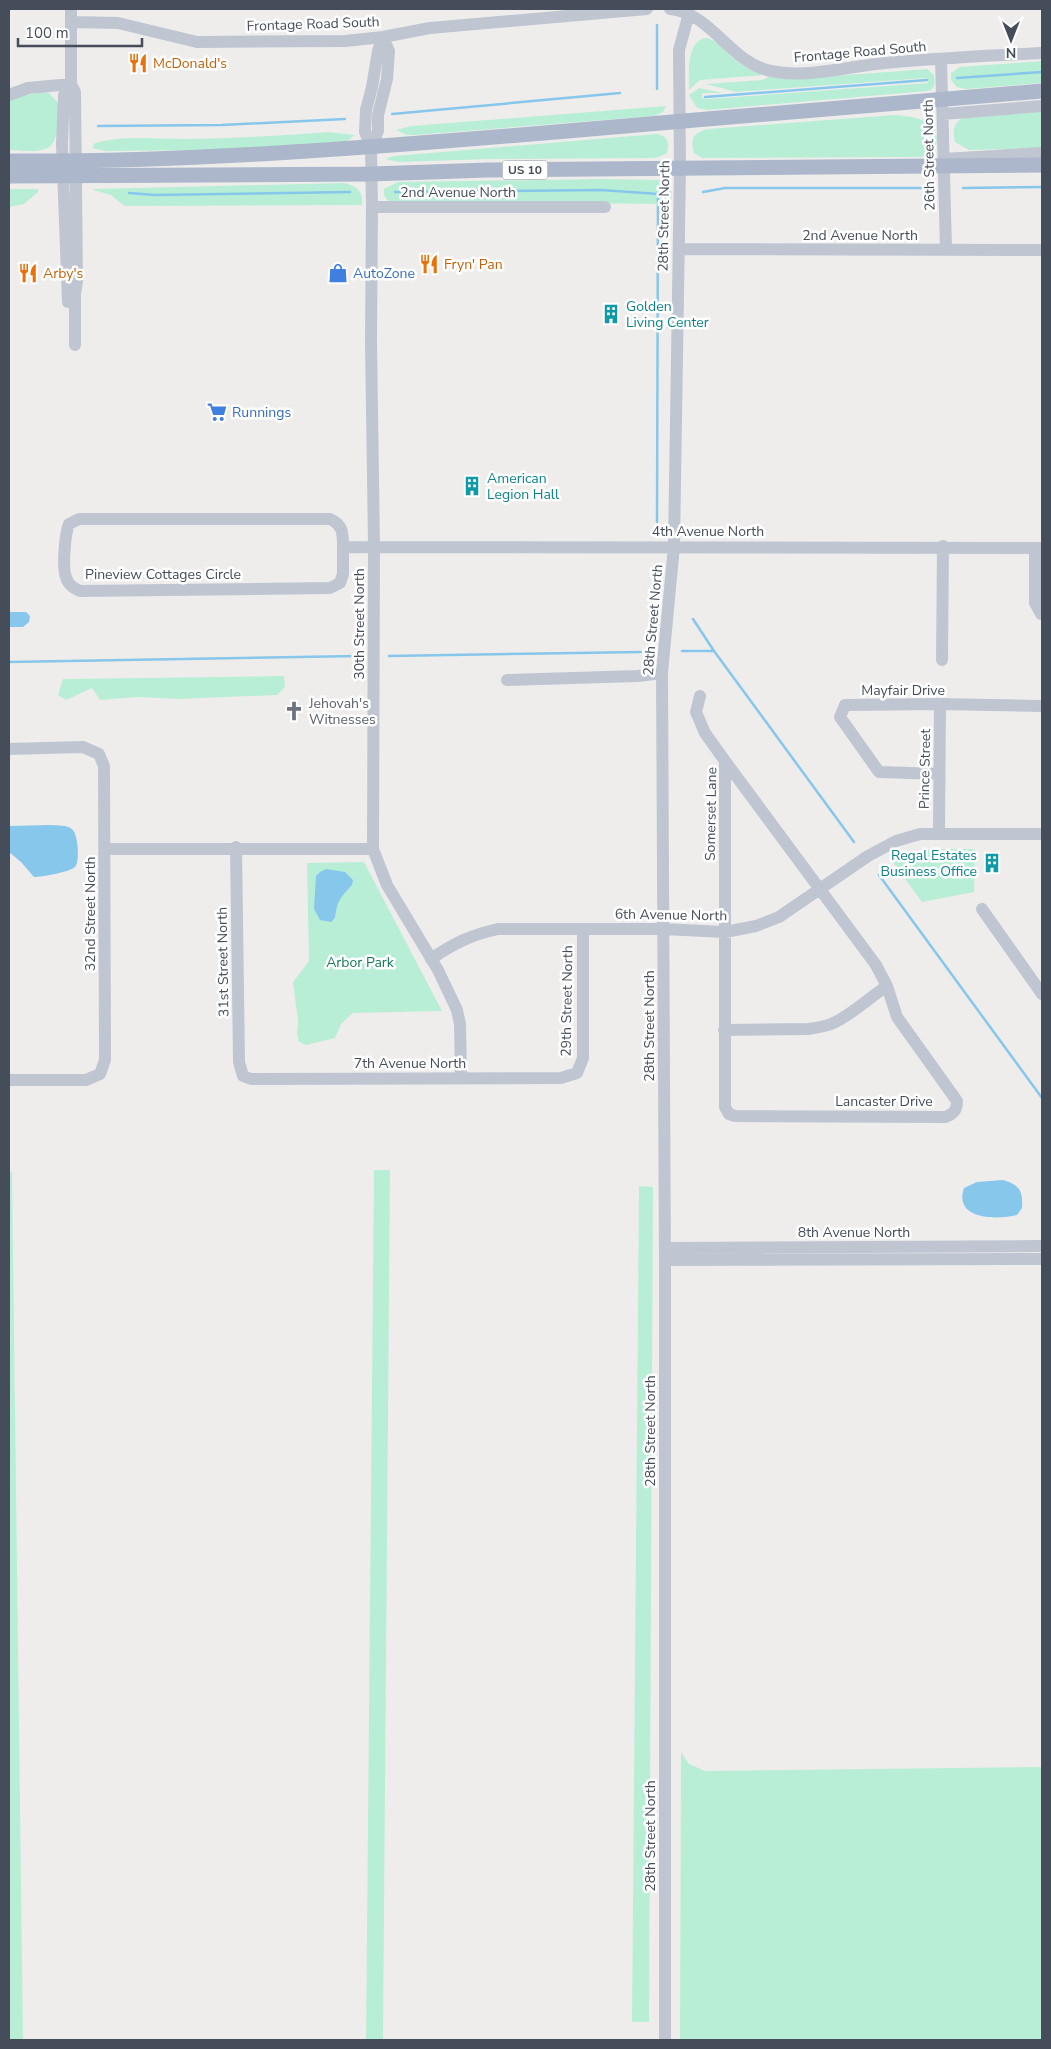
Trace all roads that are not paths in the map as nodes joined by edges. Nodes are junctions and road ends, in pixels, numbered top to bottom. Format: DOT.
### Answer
graph roads {
  1 [pos="71,9"];
  2 [pos="647,9"];
  3 [pos="670,9"];
  4 [pos="690,13"];
  5 [pos="71,22"];
  6 [pos="383,38"];
  7 [pos="1042,53"];
  8 [pos="941,60"];
  9 [pos="71,84"];
  10 [pos="1042,91"];
  11 [pos="9,95"];
  12 [pos="942,106"];
  13 [pos="1042,106"];
  14 [pos="681,121"];
  15 [pos="371,148"];
  16 [pos="1042,153"];
  17 [pos="9,161"];
  18 [pos="944,162"];
  19 [pos="1042,164"];
  20 [pos="69,168"];
  21 [pos="680,168"];
  22 [pos="371,174"];
  23 [pos="9,176"];
  24 [pos="605,207"];
  25 [pos="372,208"];
  26 [pos="679,249"];
  27 [pos="946,250"];
  28 [pos="1042,250"];
  29 [pos="71,345"];
  30 [pos="374,546"];
  31 [pos="674,546"];
  32 [pos="943,546"];
  33 [pos="343,547"];
  34 [pos="1039,548"];
  35 [pos="1041,614"];
  36 [pos="942,660"];
  37 [pos="662,673"];
  38 [pos="507,680"];
  39 [pos="700,696"];
  40 [pos="940,704"];
  41 [pos="1042,706"];
  42 [pos="9,749"];
  43 [pos="725,761"];
  44 [pos="939,774"];
  45 [pos="939,834"];
  46 [pos="1042,834"];
  47 [pos="236,848"];
  48 [pos="373,848"];
  49 [pos="105,849"];
  50 [pos="820,888"];
  51 [pos="982,909"];
  52 [pos="663,929"];
  53 [pos="583,930"];
  54 [pos="725,932"];
  55 [pos="431,959"];
  56 [pos="887,986"];
  57 [pos="1042,994"];
  58 [pos="724,1030"];
  59 [pos="577,1073"];
  60 [pos="243,1076"];
  61 [pos="461,1078"];
  62 [pos="9,1080"];
  63 [pos="1042,1246"];
  64 [pos="665,1254"];
  65 [pos="1042,1260"];
  66 [pos="665,2040"];
  1 -- 5 [label="street"];
  2 -- 6 [label="street, Frontage Road South"];
  3 -- 4 [label="street, Frontage Road South"];
  4 -- 8 [label="street, Frontage Road South"];
  4 -- 14 [label="street, 28th Street North"];
  5 -- 6 [label="street, Frontage Road South"];
  5 -- 9 [label="street"];
  6 -- 15 [label="street, 30th Street North"];
  7 -- 8 [label="street, Frontage Road South"];
  8 -- 12 [label="street, 26th Street North"];
  9 -- 11 [label="street"];
  9 -- 20 [label="street"];
  10 -- 12 [label="main road, US 10"];
  12 -- 13 [label="street"];
  12 -- 14 [label="main road, US 10"];
  12 -- 18 [label="street, 26th Street North"];
  14 -- 15 [label="main road, US 10"];
  14 -- 21 [label="street, 28th Street North"];
  15 -- 20 [label="main road, US 10"];
  15 -- 22 [label="street, 30th Street North"];
  16 -- 18 [label="street"];
  17 -- 20 [label="main road, US 10"];
  18 -- 19 [label="main road, US 10"];
  18 -- 21 [label="main road, US 10"];
  18 -- 27 [label="street, 26th Street North"];
  20 -- 22 [label="main road, US 10"];
  20 -- 23 [label="main road, US 10"];
  20 -- 29 [label="street"];
  21 -- 22 [label="main road, US 10"];
  21 -- 26 [label="street, 28th Street North"];
  22 -- 25 [label="street, 30th Street North"];
  24 -- 25 [label="street, 2nd Avenue North"];
  25 -- 30 [label="street, 30th Street North"];
  26 -- 27 [label="street, 2nd Avenue North"];
  26 -- 31 [label="street, 28th Street North"];
  27 -- 28 [label="street, 2nd Avenue North"];
  30 -- 31 [label="street, 4th Avenue North"];
  30 -- 33 [label="street"];
  30 -- 48 [label="street, 30th Street North"];
  31 -- 32 [label="street, 4th Avenue North"];
  31 -- 37 [label="street, 28th Street North"];
  32 -- 34 [label="street, 4th Avenue North"];
  32 -- 36 [label="street"];
  33 -- 33 [label="street, Pineview Cottages Circle"];
  34 -- 35 [label="street"];
  37 -- 38 [label="street"];
  37 -- 52 [label="street, 28th Street North"];
  39 -- 43 [label="street"];
  40 -- 41 [label="street, Mayfair Drive"];
  40 -- 44 [label="street, Prince Street"];
  40 -- 44 [label="street, Mayfair Drive"];
  42 -- 49 [label="street, 32nd Street North"];
  43 -- 50 [label="street, Somerset Lane"];
  43 -- 54 [label="street, Somerset Lane"];
  44 -- 45 [label="street, Prince Street"];
  45 -- 46 [label="street, 6th Avenue North"];
  45 -- 50 [label="street, 6th Avenue North"];
  47 -- 48 [label="street"];
  47 -- 49 [label="street"];
  47 -- 60 [label="street, 31st Street North"];
  48 -- 55 [label="street, 30th Street North"];
  49 -- 62 [label="street, 32nd Street North"];
  50 -- 54 [label="street, 6th Avenue North"];
  50 -- 56 [label="street, Lancaster Drive"];
  51 -- 57 [label="street"];
  52 -- 53 [label="street, 6th Avenue North"];
  52 -- 54 [label="street, 6th Avenue North"];
  52 -- 64 [label="street, 28th Street North"];
  53 -- 55 [label="street, 6th Avenue North"];
  53 -- 59 [label="street, 29th Street North"];
  54 -- 58 [label="street, Lancaster Drive"];
  55 -- 61 [label="street, 30th Street North"];
  56 -- 58 [label="street"];
  56 -- 58 [label="street, Lancaster Drive"];
  59 -- 61 [label="street, 7th Avenue North"];
  60 -- 61 [label="street, 7th Avenue North"];
  63 -- 64 [label="street, 8th Avenue North"];
  64 -- 65 [label="street, 8th Avenue North"];
  64 -- 66 [label="street, 28th Street North"];
}
